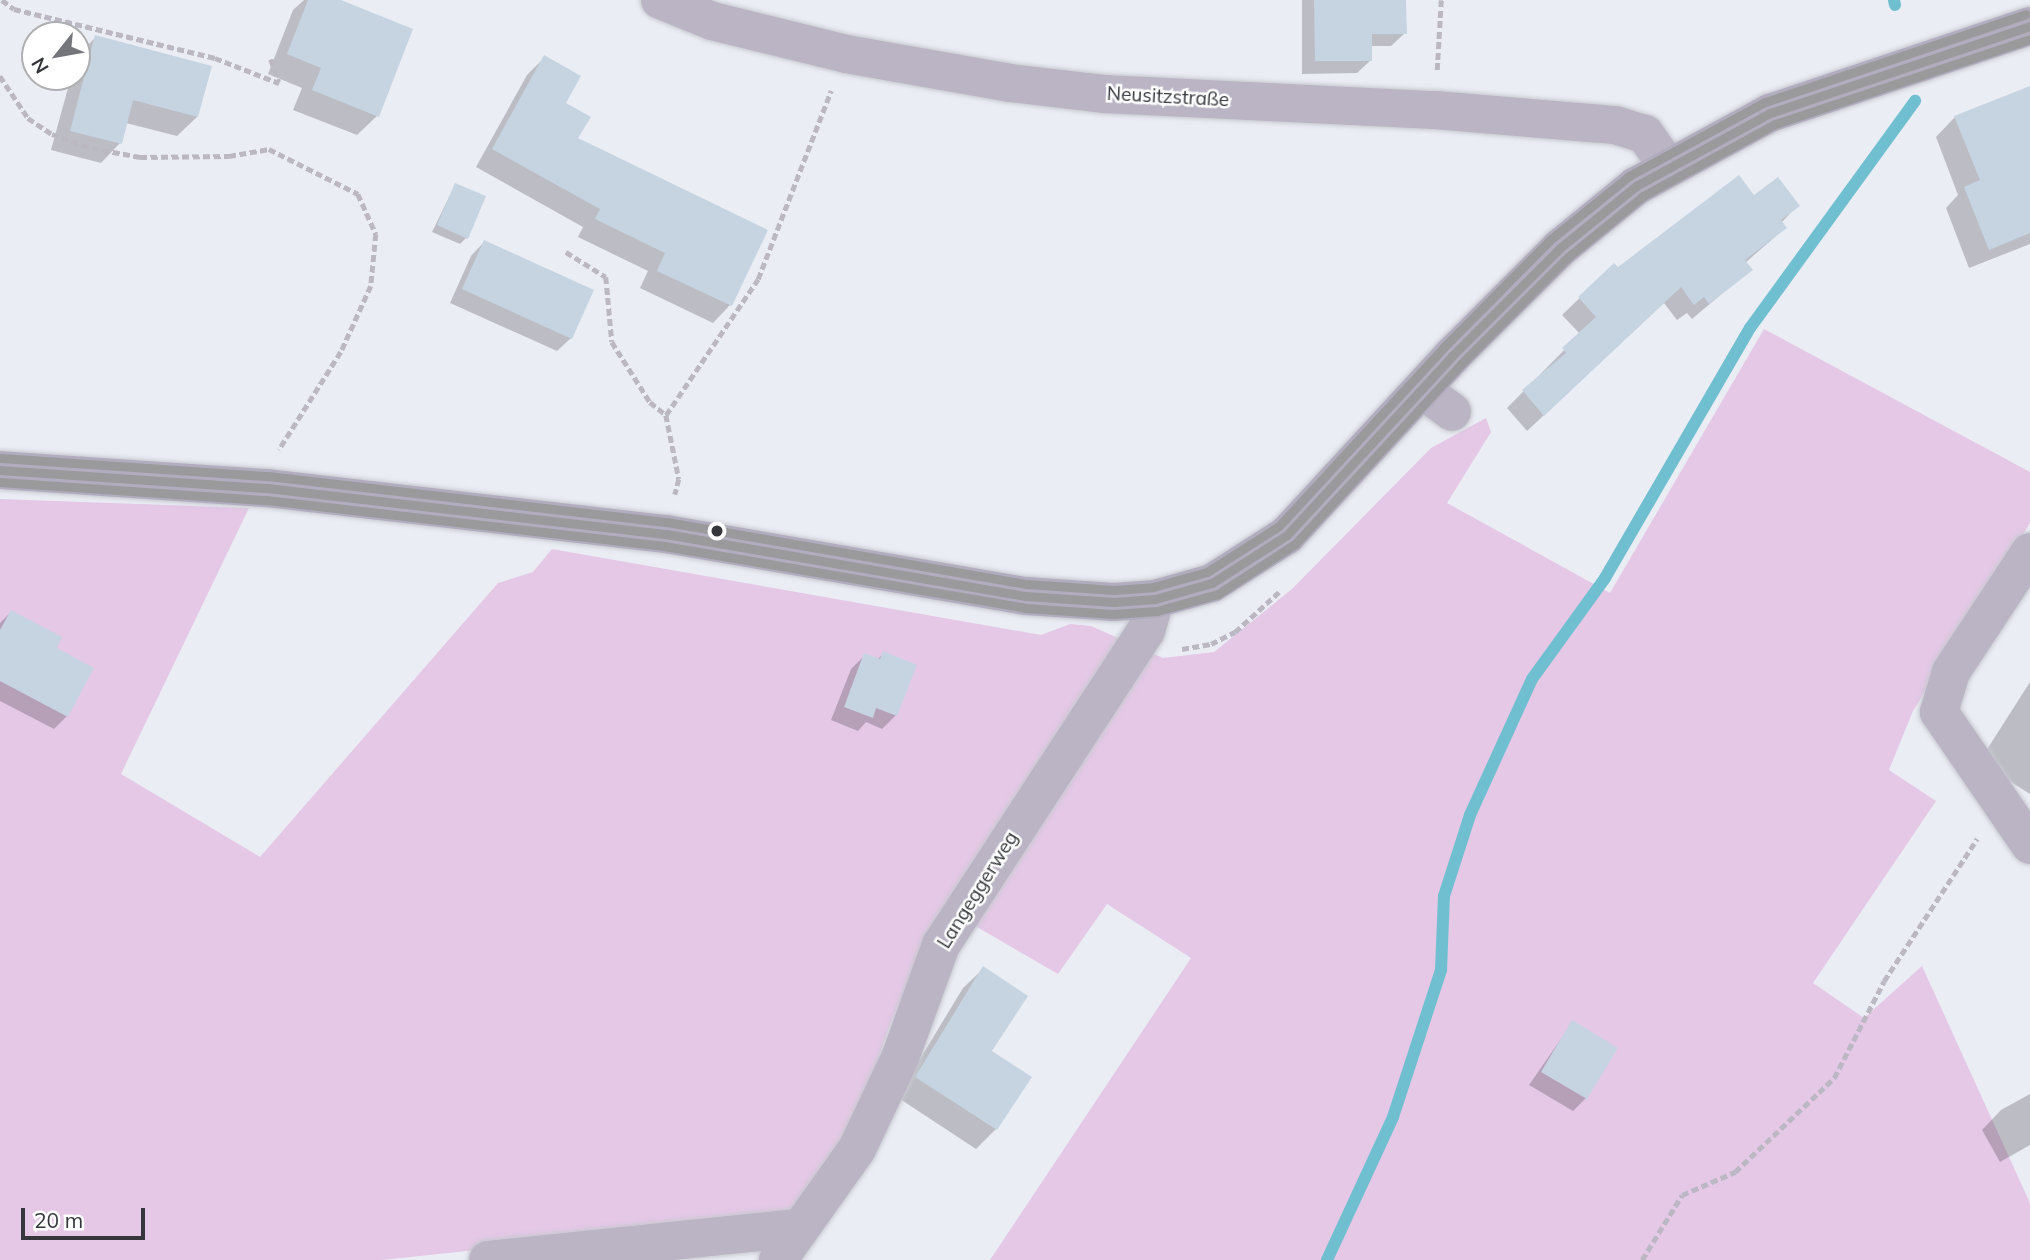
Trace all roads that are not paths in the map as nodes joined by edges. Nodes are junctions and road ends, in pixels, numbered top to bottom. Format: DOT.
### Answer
graph roads {
  1 [pos="660,0"];
  2 [pos="2030,26"];
  3 [pos="1667,166"];
  4 [pos="1422,390"];
  5 [pos="1452,412"];
  6 [pos="0,470"];
  7 [pos="2030,552"];
  8 [pos="1155,599"];
  9 [pos="2030,845"];
  10 [pos="800,1228"];
  11 [pos="488,1260"];
  12 [pos="778,1260"];
  1 -- 3 [label="street, Neusitzstraße"];
  2 -- 3 [label="main road"];
  3 -- 4 [label="main road"];
  4 -- 5 [label="street"];
  4 -- 8 [label="main road"];
  6 -- 8 [label="main road"];
  7 -- 9 [label="street"];
  8 -- 10 [label="street, Langeggerweg"];
  10 -- 11 [label="street"];
  10 -- 12 [label="street, Langeggerweg"];
}
